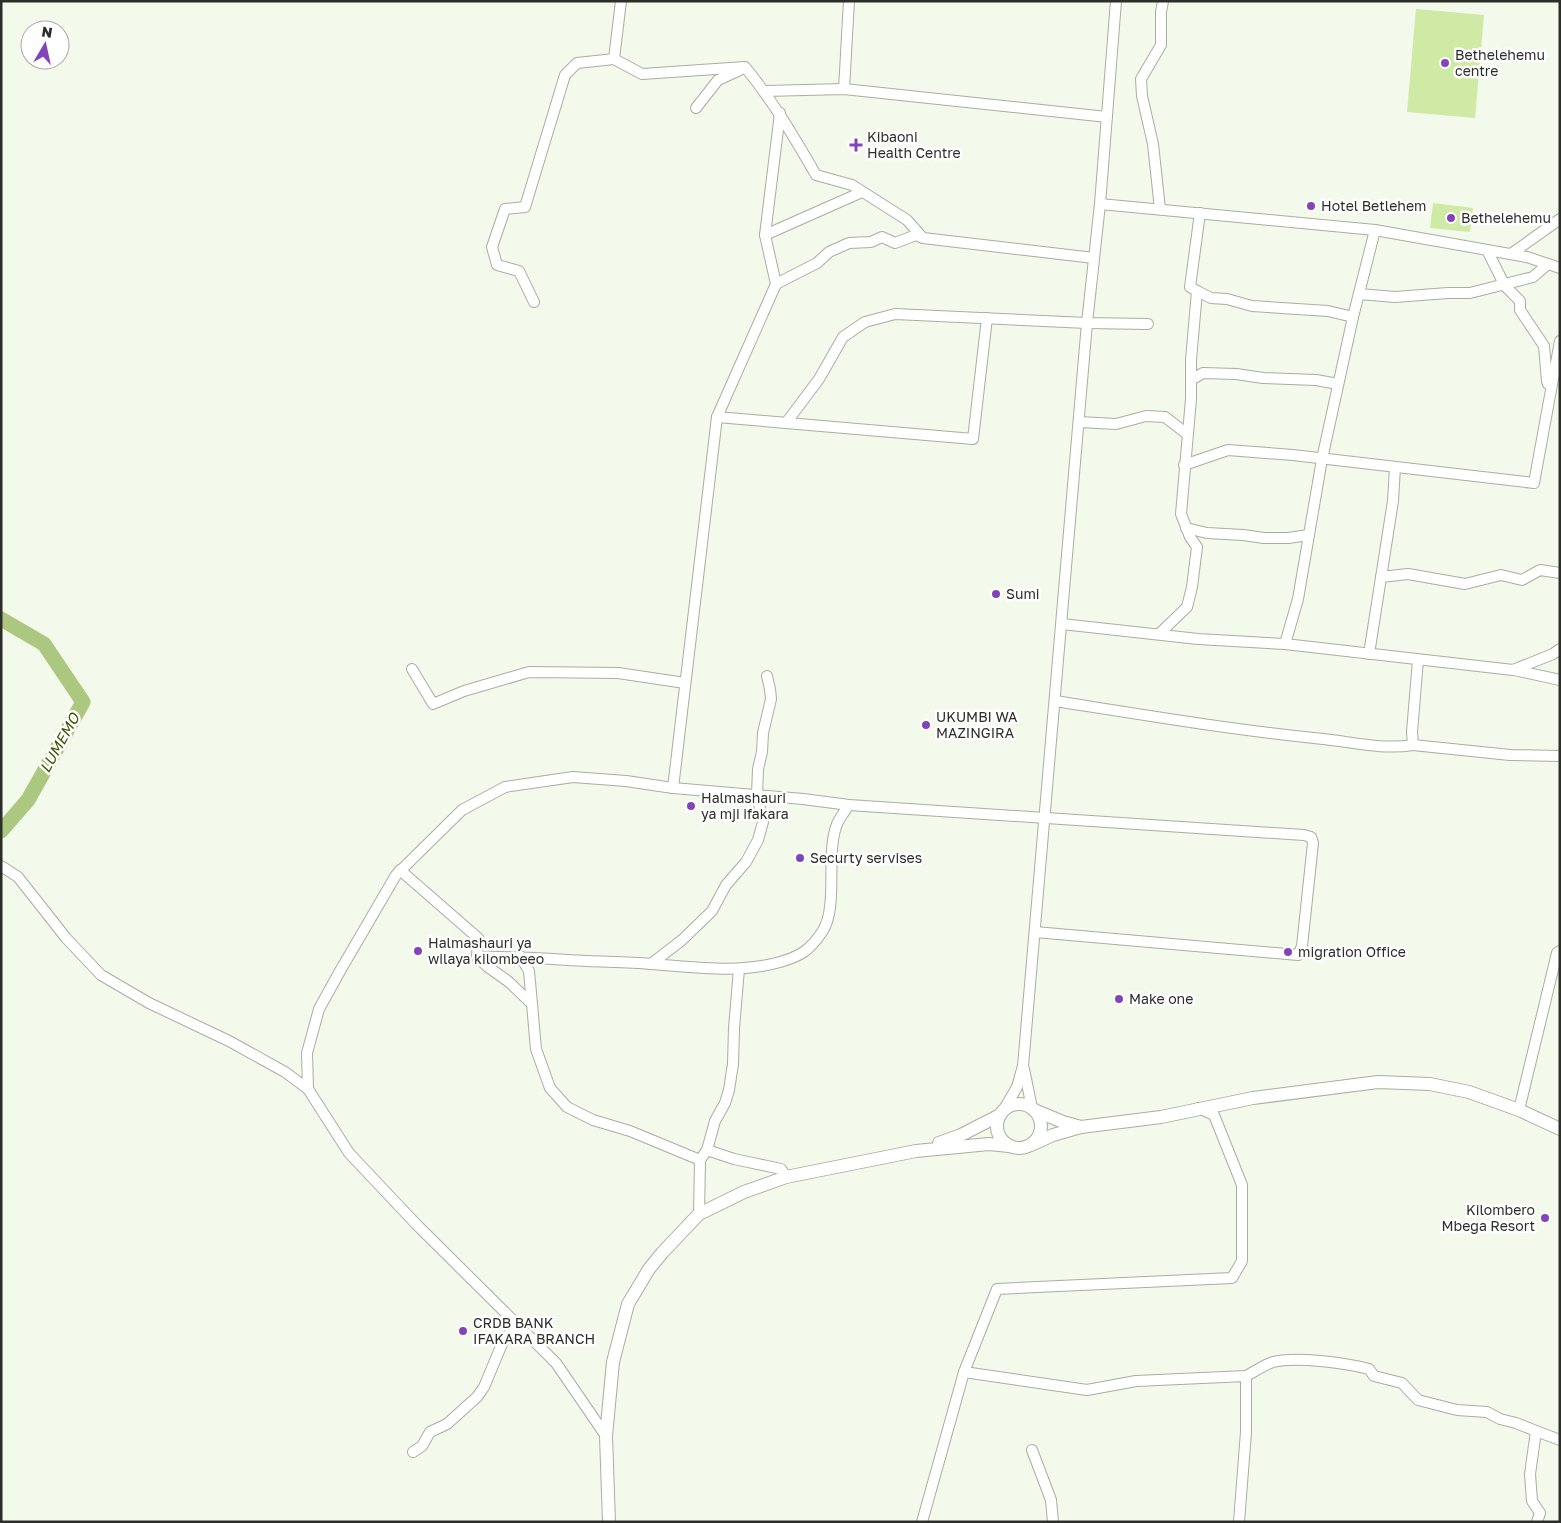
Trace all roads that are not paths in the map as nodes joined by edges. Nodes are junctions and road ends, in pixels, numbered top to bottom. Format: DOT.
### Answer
graph roads {
  1 [pos="621,1"];
  2 [pos="849,1"];
  3 [pos="1116,1"];
  4 [pos="1163,1"];
  5 [pos="614,59"];
  6 [pos="746,67"];
  7 [pos="844,89"];
  8 [pos="765,91"];
  9 [pos="696,108"];
  10 [pos="780,113"];
  11 [pos="1107,117"];
  12 [pos="862,192"];
  13 [pos="1100,204"];
  14 [pos="1160,209"];
  15 [pos="1200,213"];
  16 [pos="1560,219"];
  17 [pos="1375,230"];
  18 [pos="765,235"];
  19 [pos="923,238"];
  20 [pos="1487,250"];
  21 [pos="1511,254"];
  22 [pos="1094,258"];
  23 [pos="1548,264"];
  24 [pos="1560,268"];
  25 [pos="1504,283"];
  26 [pos="776,284"];
  27 [pos="1197,292"];
  28 [pos="1359,294"];
  29 [pos="534,302"];
  30 [pos="1353,317"];
  31 [pos="987,318"];
  32 [pos="1087,323"];
  33 [pos="1148,324"];
  34 [pos="1560,341"];
  35 [pos="1191,380"];
  36 [pos="1338,384"];
  37 [pos="1551,387"];
  38 [pos="717,417"];
  39 [pos="1079,422"];
  40 [pos="786,423"];
  41 [pos="1187,434"];
  42 [pos="1322,459"];
  43 [pos="1184,465"];
  44 [pos="1394,467"];
  45 [pos="1186,528"];
  46 [pos="1203,532"];
  47 [pos="1308,535"];
  48 [pos="1194,543"];
  49 [pos="1560,573"];
  50 [pos="1381,577"];
  51 [pos="1062,624"];
  52 [pos="1159,634"];
  53 [pos="1285,644"];
  54 [pos="1560,649"];
  55 [pos="1369,654"];
  56 [pos="1418,660"];
  57 [pos="412,669"];
  58 [pos="1513,670"];
  59 [pos="767,676"];
  60 [pos="1560,680"];
  61 [pos="685,683"];
  62 [pos="1055,700"];
  63 [pos="1413,745"];
  64 [pos="1560,756"];
  65 [pos="673,788"];
  66 [pos="757,795"];
  67 [pos="849,805"];
  68 [pos="1044,817"];
  69 [pos="1,866"];
  70 [pos="400,870"];
  71 [pos="1035,932"];
  72 [pos="1560,951"];
  73 [pos="520,956"];
  74 [pos="476,957"];
  75 [pos="651,964"];
  76 [pos="739,969"];
  77 [pos="532,1004"];
  78 [pos="1024,1066"];
  79 [pos="308,1089"];
  80 [pos="1198,1108"];
  81 [pos="1033,1109"];
  82 [pos="1519,1110"];
  83 [pos="1002,1113"];
  84 [pos="1081,1127"];
  85 [pos="1560,1129"];
  86 [pos="1031,1145"];
  87 [pos="1009,1146"];
  88 [pos="707,1150"];
  89 [pos="916,1151"];
  90 [pos="700,1160"];
  91 [pos="786,1177"];
  92 [pos="699,1214"];
  93 [pos="520,1326"];
  94 [pos="964,1372"];
  95 [pos="1246,1376"];
  96 [pos="1536,1431"];
  97 [pos="606,1436"];
  98 [pos="1560,1440"];
  99 [pos="1032,1450"];
  100 [pos="413,1452"];
  101 [pos="610,1522"];
  102 [pos="922,1522"];
  103 [pos="1053,1522"];
  104 [pos="1239,1522"];
  105 [pos="1537,1522"];
  1 -- 5 [label="street"];
  2 -- 7 [label="street"];
  3 -- 11 [label="street"];
  4 -- 14 [label="street"];
  5 -- 6 [label="street"];
  5 -- 29 [label="street"];
  6 -- 8 [label="street"];
  6 -- 9 [label="street"];
  7 -- 8 [label="street"];
  7 -- 11 [label="street"];
  8 -- 10 [label="street"];
  10 -- 12 [label="street"];
  10 -- 18 [label="street"];
  11 -- 13 [label="street"];
  12 -- 18 [label="street"];
  12 -- 19 [label="street"];
  13 -- 14 [label="street"];
  13 -- 22 [label="street"];
  14 -- 15 [label="street"];
  15 -- 17 [label="street"];
  15 -- 27 [label="street"];
  16 -- 21 [label="street"];
  17 -- 20 [label="street"];
  17 -- 28 [label="street"];
  18 -- 26 [label="street"];
  19 -- 22 [label="street"];
  19 -- 26 [label="street"];
  20 -- 21 [label="street"];
  20 -- 25 [label="street"];
  21 -- 23 [label="street"];
  22 -- 32 [label="street"];
  23 -- 24 [label="street"];
  23 -- 25 [label="street"];
  25 -- 28 [label="street"];
  25 -- 37 [label="street"];
  26 -- 38 [label="street"];
  27 -- 30 [label="street"];
  27 -- 35 [label="street"];
  28 -- 30 [label="street"];
  30 -- 36 [label="street"];
  31 -- 32 [label="street"];
  31 -- 40 [label="street"];
  31 -- 40 [label="street"];
  32 -- 33 [label="street"];
  32 -- 39 [label="street"];
  34 -- 37 [label="street"];
  35 -- 36 [label="street"];
  35 -- 41 [label="street"];
  36 -- 42 [label="street"];
  37 -- 44 [label="street"];
  38 -- 40 [label="street"];
  38 -- 61 [label="street"];
  39 -- 41 [label="street"];
  39 -- 51 [label="street"];
  41 -- 43 [label="street"];
  42 -- 43 [label="street"];
  42 -- 44 [label="street"];
  42 -- 47 [label="street"];
  43 -- 45 [label="street"];
  44 -- 50 [label="street"];
  45 -- 46 [label="street"];
  45 -- 48 [label="street"];
  46 -- 47 [label="street"];
  46 -- 48 [label="street"];
  47 -- 53 [label="street"];
  48 -- 52 [label="street"];
  49 -- 50 [label="street"];
  50 -- 55 [label="street"];
  51 -- 52 [label="street"];
  51 -- 62 [label="street"];
  52 -- 53 [label="street"];
  53 -- 55 [label="street"];
  54 -- 58 [label="street"];
  55 -- 56 [label="street"];
  56 -- 58 [label="street"];
  56 -- 63 [label="street"];
  57 -- 61 [label="street"];
  58 -- 60 [label="street"];
  59 -- 66 [label="street"];
  61 -- 65 [label="street"];
  62 -- 63 [label="street"];
  62 -- 68 [label="street"];
  63 -- 64 [label="street"];
  65 -- 66 [label="street"];
  65 -- 70 [label="street"];
  66 -- 67 [label="street"];
  66 -- 75 [label="street"];
  67 -- 68 [label="street"];
  67 -- 76 [label="street"];
  68 -- 71 [label="street"];
  68 -- 71 [label="street"];
  69 -- 79 [label="street"];
  70 -- 74 [label="street"];
  70 -- 79 [label="street"];
  71 -- 78 [label="street"];
  72 -- 82 [label="street"];
  73 -- 74 [label="street"];
  73 -- 75 [label="street"];
  73 -- 77 [label="street"];
  74 -- 77 [label="street"];
  75 -- 76 [label="street"];
  76 -- 88 [label="street"];
  77 -- 90 [label="street"];
  78 -- 81 [label="street"];
  78 -- 83 [label="street"];
  79 -- 93 [label="street"];
  80 -- 82 [label="main road"];
  80 -- 84 [label="main road"];
  80 -- 94 [label="street"];
  81 -- 83 [label="main road"];
  81 -- 84 [label="main road"];
  81 -- 86 [label="main road"];
  82 -- 85 [label="main road"];
  83 -- 87 [label="main road"];
  83 -- 89 [label="main road"];
  84 -- 86 [label="main road"];
  86 -- 87 [label="main road"];
  87 -- 89 [label="main road"];
  88 -- 90 [label="street"];
  88 -- 91 [label="street"];
  89 -- 91 [label="main road"];
  90 -- 92 [label="street"];
  91 -- 92 [label="main road"];
  92 -- 97 [label="main road"];
  93 -- 97 [label="street"];
  93 -- 100 [label="street"];
  94 -- 95 [label="street"];
  94 -- 102 [label="street"];
  95 -- 96 [label="street"];
  95 -- 104 [label="street"];
  96 -- 98 [label="street"];
  96 -- 105 [label="street"];
  97 -- 101 [label="main road"];
  99 -- 103 [label="street"];
}
